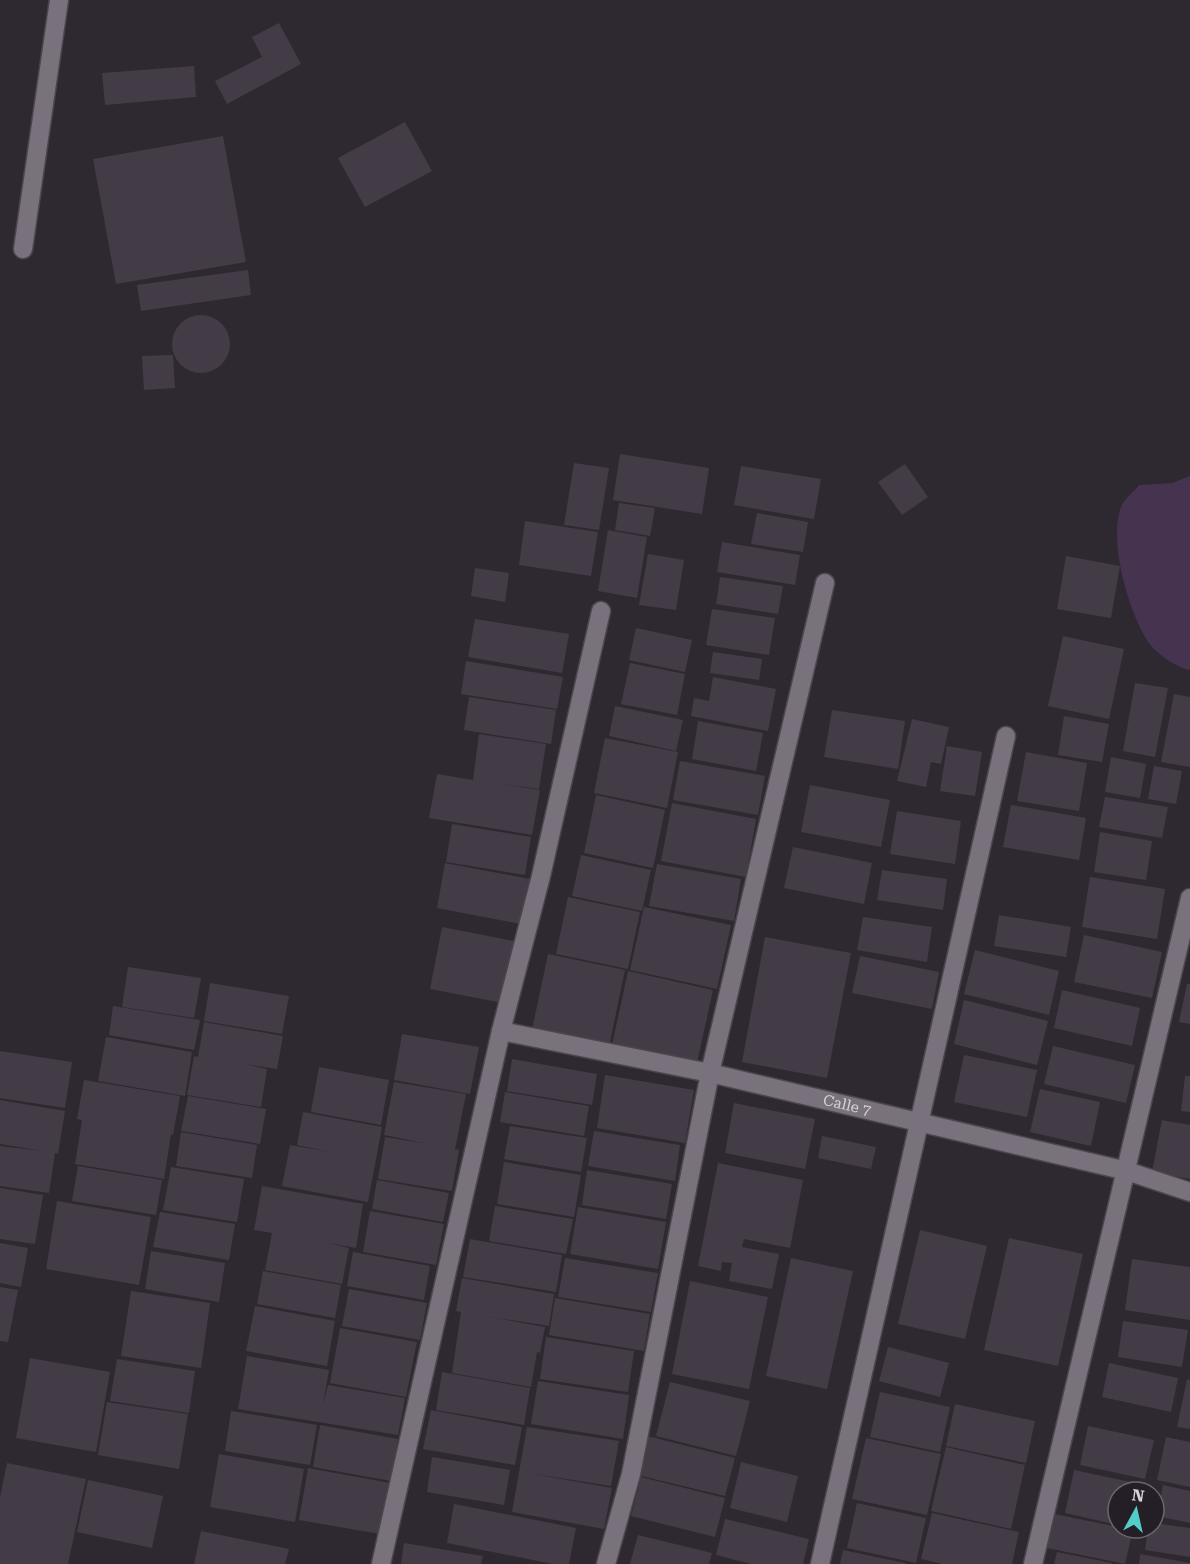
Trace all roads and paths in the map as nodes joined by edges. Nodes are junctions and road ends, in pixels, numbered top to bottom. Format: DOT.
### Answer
graph roads {
  1 [pos="59,0"];
  2 [pos="24,249"];
  3 [pos="825,583"];
  4 [pos="601,611"];
  5 [pos="1006,736"];
  6 [pos="1190,898"];
  7 [pos="501,1031"];
  8 [pos="710,1073"];
  9 [pos="920,1122"];
  10 [pos="1127,1171"];
  11 [pos="1190,1192"];
  12 [pos="381,1564"];
  13 [pos="606,1564"];
  14 [pos="820,1564"];
  15 [pos="1033,1564"];
  1 -- 2 [label="street"];
  3 -- 8 [label="street"];
  4 -- 7 [label="street"];
  5 -- 9 [label="street"];
  6 -- 10 [label="street"];
  7 -- 8 [label="street, Calle 7"];
  7 -- 12 [label="street"];
  8 -- 9 [label="street, Calle 7"];
  8 -- 13 [label="street"];
  9 -- 10 [label="street, Calle 7"];
  9 -- 14 [label="street"];
  10 -- 11 [label="street, Calle 7"];
  10 -- 15 [label="street"];
}
